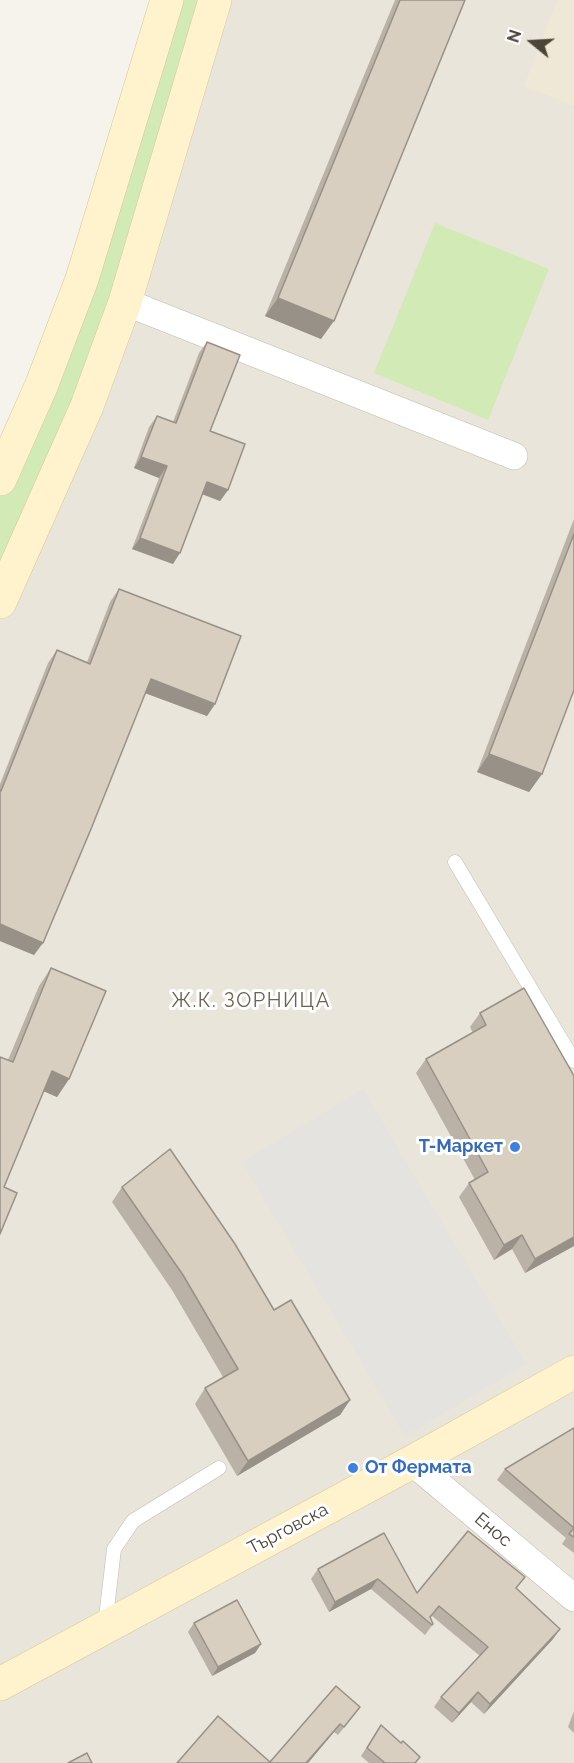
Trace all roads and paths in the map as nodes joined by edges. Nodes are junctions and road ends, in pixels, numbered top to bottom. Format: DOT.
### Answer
graph roads {
  1 [pos="167,0"];
  2 [pos="215,0"];
  3 [pos="125,302"];
  4 [pos="514,456"];
  5 [pos="0,478"];
  6 [pos="0,602"];
  7 [pos="455,862"];
  8 [pos="574,1061"];
  9 [pos="574,1372"];
  10 [pos="412,1462"];
  11 [pos="219,1468"];
  12 [pos="574,1598"];
  13 [pos="105,1628"];
  14 [pos="0,1684"];
  1 -- 5 [label="street"];
  2 -- 3 [label="street"];
  3 -- 4 [label="street"];
  3 -- 6 [label="street"];
  7 -- 8 [label="lane"];
  9 -- 10 [label="street, Търговска"];
  10 -- 12 [label="street, Енос"];
  10 -- 13 [label="street, Търговска"];
  11 -- 13 [label="lane"];
  13 -- 14 [label="street, Търговска"];
}
